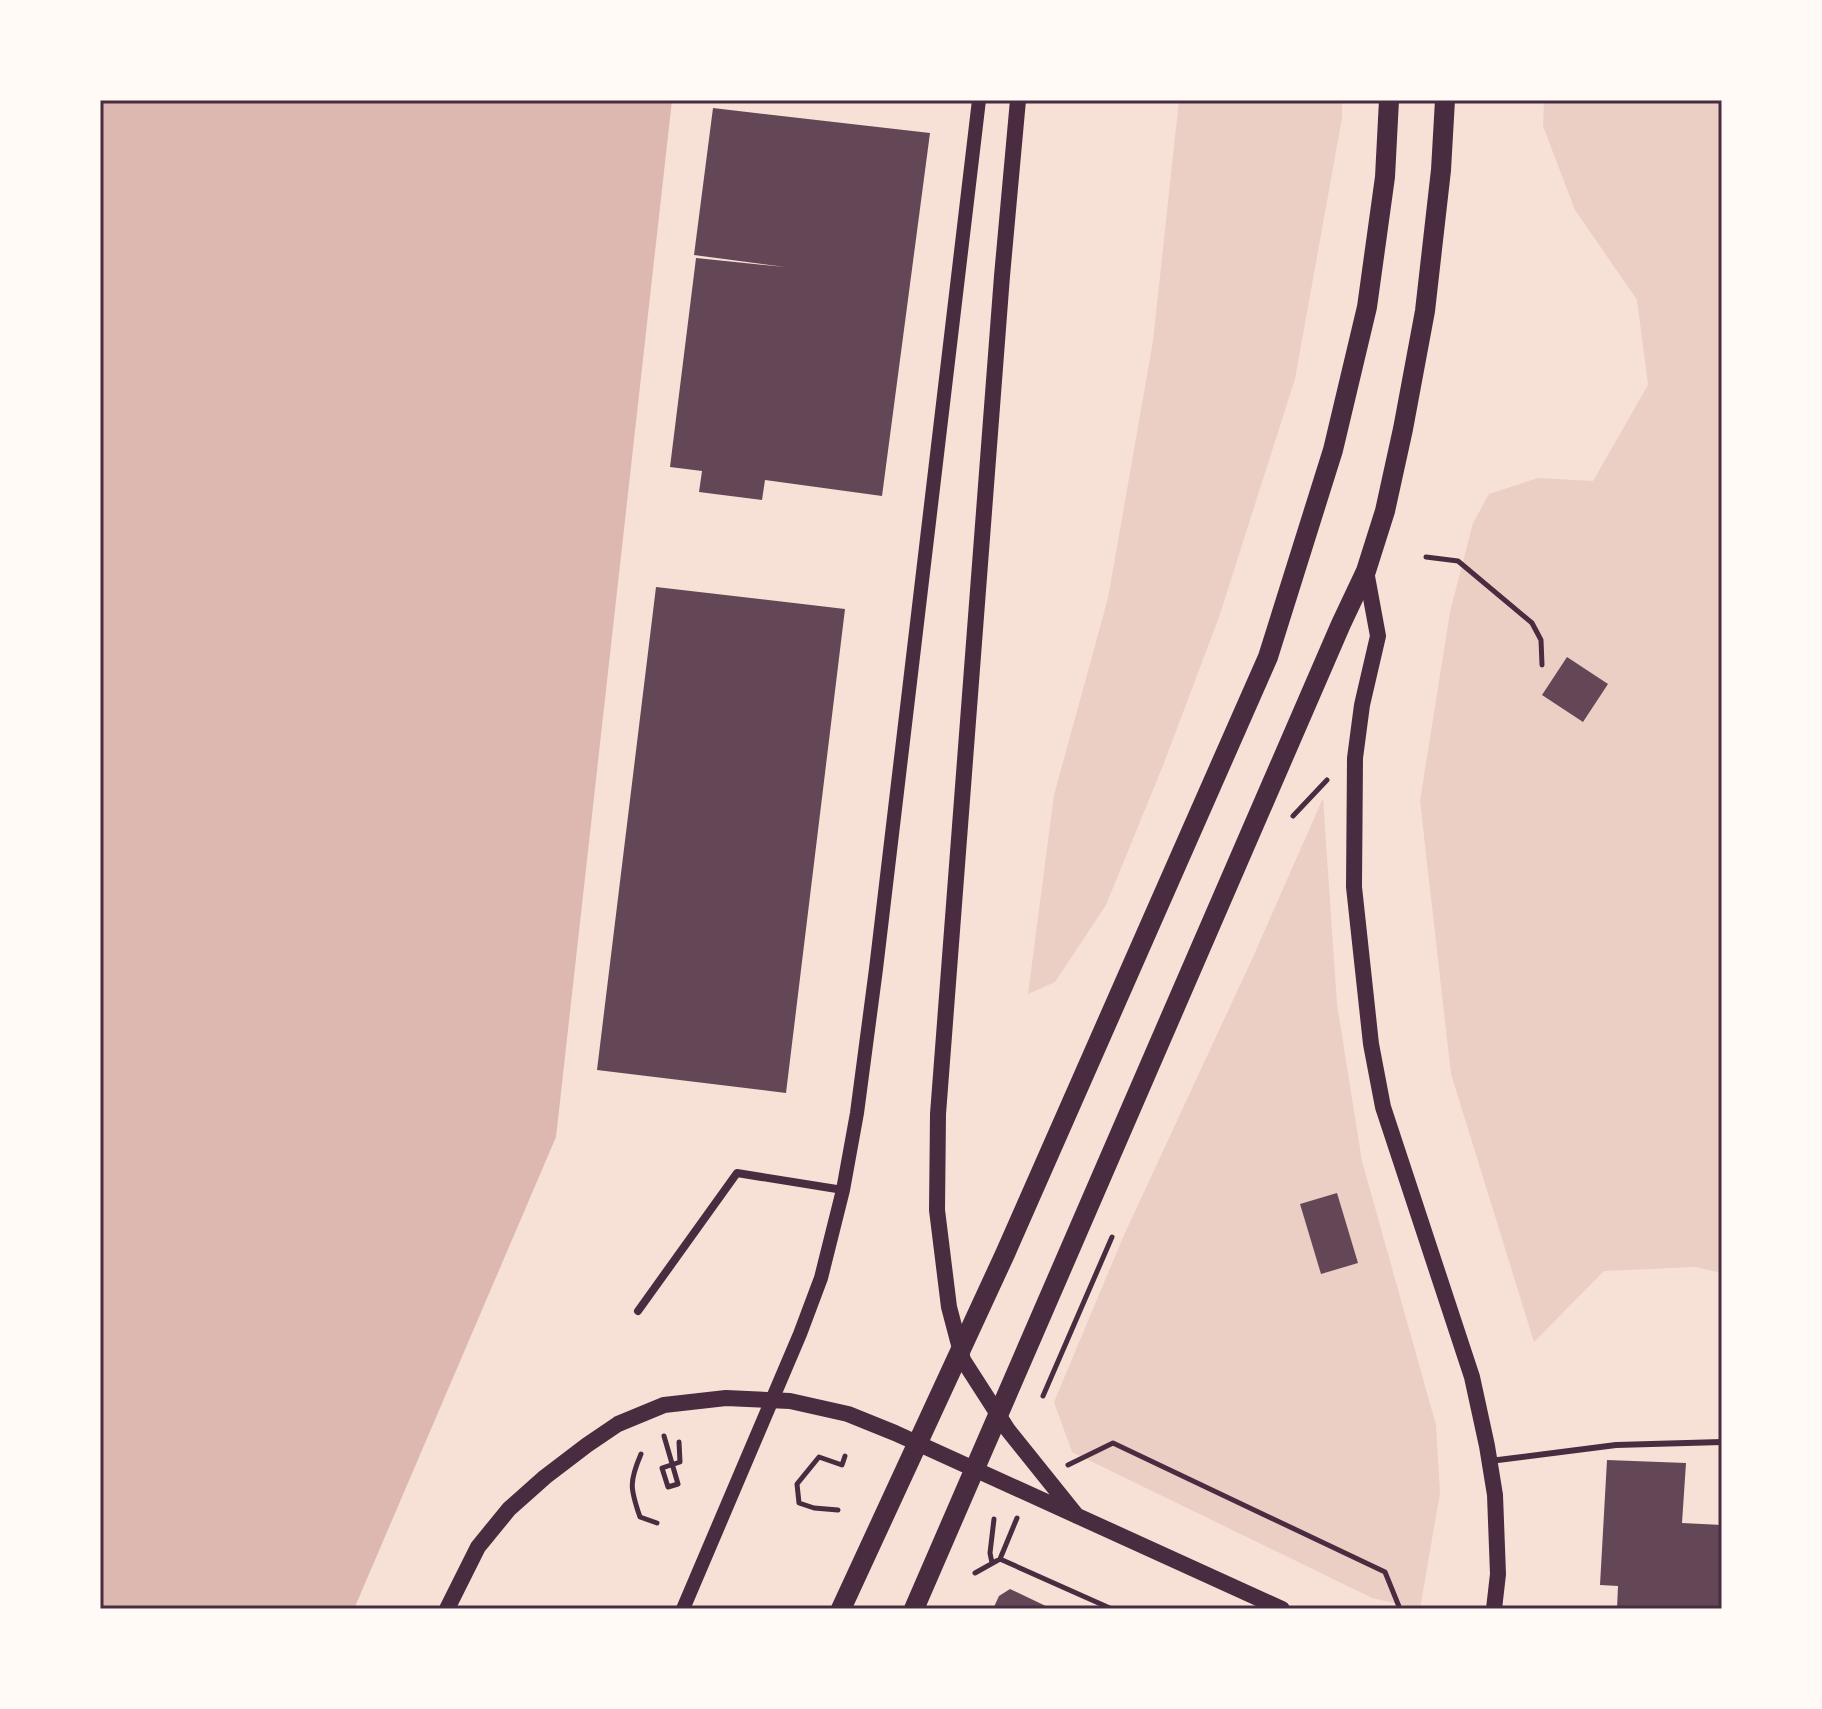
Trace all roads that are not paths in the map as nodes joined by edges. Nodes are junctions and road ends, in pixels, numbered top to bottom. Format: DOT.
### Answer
graph roads {
  1 [pos="979,100"];
  2 [pos="1018,100"];
  3 [pos="1389,100"];
  4 [pos="1445,100"];
  5 [pos="1366,571"];
  6 [pos="843,1190"];
  7 [pos="638,1311"];
  8 [pos="1722,1442"];
  9 [pos="1490,1461"];
  10 [pos="1077,1516"];
  11 [pos="447,1609"];
  12 [pos="683,1609"];
  13 [pos="841,1609"];
  14 [pos="914,1609"];
  15 [pos="1282,1609"];
  16 [pos="1494,1609"];
  1 -- 6 [label="street"];
  2 -- 10 [label="main road"];
  3 -- 13 [label="main road"];
  4 -- 5 [label="main road"];
  5 -- 9 [label="main road"];
  5 -- 14 [label="main road"];
  6 -- 7 [label="street"];
  6 -- 12 [label="street"];
  8 -- 9 [label="lane"];
  9 -- 16 [label="main road"];
  10 -- 11 [label="main road"];
  10 -- 15 [label="main road"];
}
